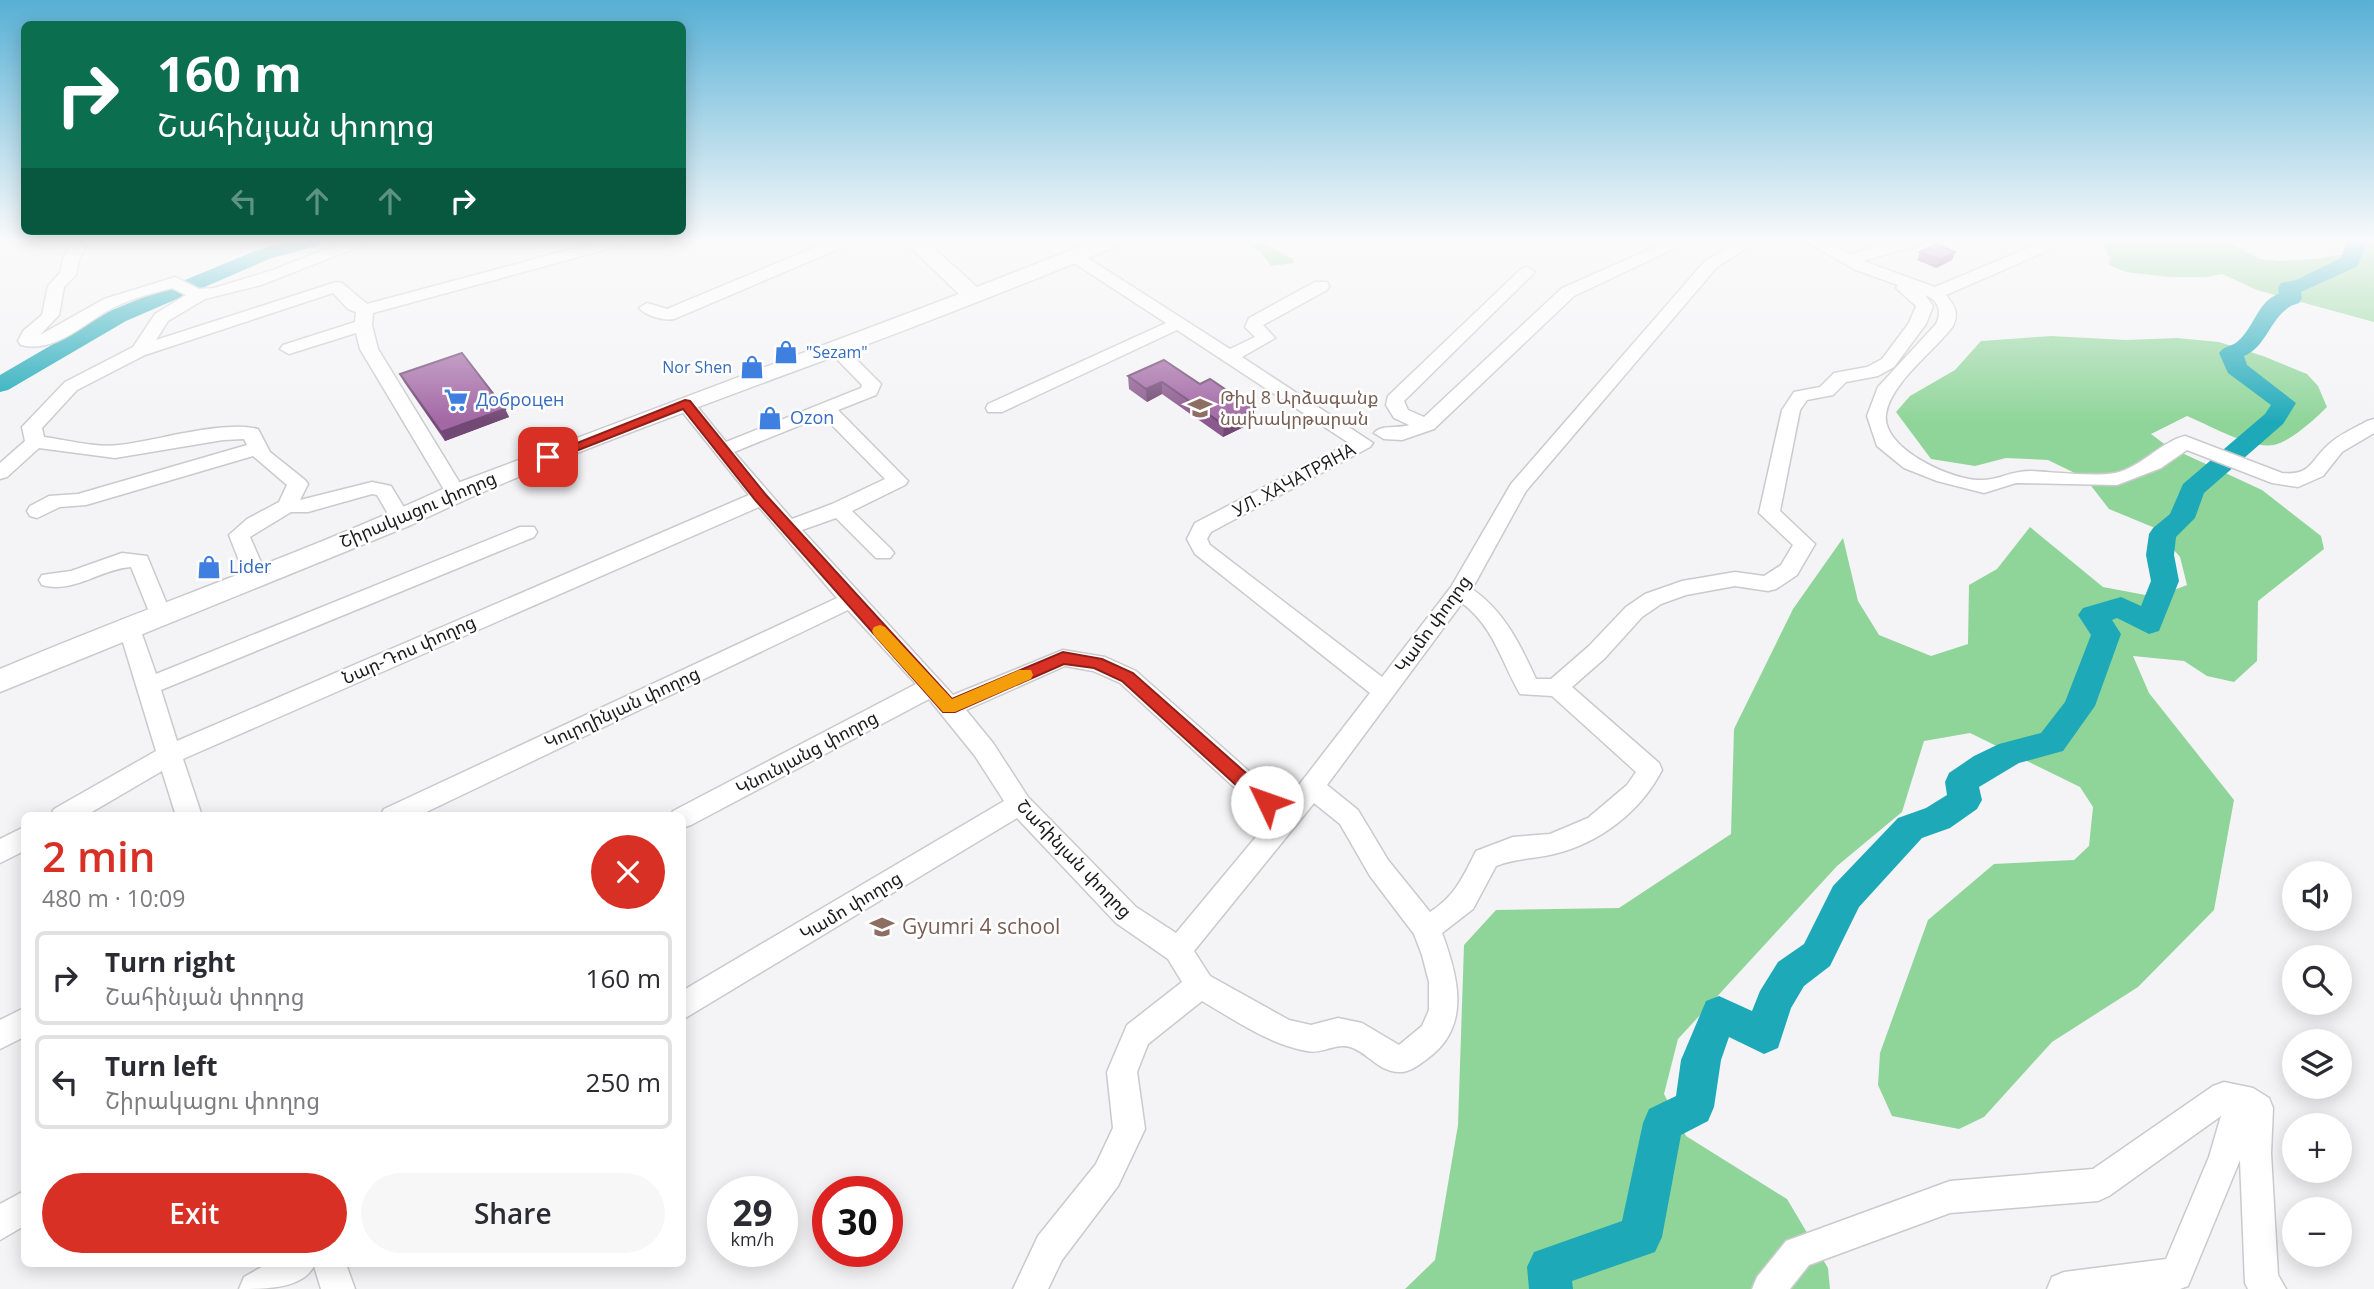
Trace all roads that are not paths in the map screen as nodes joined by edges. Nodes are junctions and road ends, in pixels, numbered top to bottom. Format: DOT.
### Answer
graph roads {
  1 [pos="55,301"];
  2 [pos="116,301"];
  3 [pos="179,301"];
  4 [pos="292,301"];
  5 [pos="350,301"];
  6 [pos="417,301"];
  7 [pos="700,301"];
  8 [pos="961,301"];
  9 [pos="1142,301"];
  10 [pos="1293,301"];
  11 [pos="1498,301"];
  12 [pos="1557,301"];
  13 [pos="1653,301"];
  14 [pos="1921,301"];
  15 [pos="1942,301"];
  16 [pos="647,308"];
  17 [pos="364,317"];
  18 [pos="1177,324"];
  19 [pos="289,349"];
  20 [pos="836,349"];
  21 [pos="139,351"];
  22 [pos="1230,357"];
  23 [pos="685,404"];
  24 [pos="826,408"];
  25 [pos="995,408"];
  26 [pos="1398,412"];
  27 [pos="1427,425"];
  28 [pos="2374,425"];
  29 [pos="1384,433"];
  30 [pos="35,442"];
  31 [pos="1363,443"];
  32 [pos="258,448"];
  33 [pos="722,450"];
  34 [pos="0,473"];
  35 [pos="456,493"];
  36 [pos="761,498"];
  37 [pos="287,506"];
  38 [pos="839,509"];
  39 [pos="37,511"];
  40 [pos="401,519"];
  41 [pos="788,528"];
  42 [pos="527,531"];
  43 [pos="883,553"];
  44 [pos="256,576"];
  45 [pos="50,580"];
  46 [pos="1460,591"];
  47 [pos="851,600"];
  48 [pos="160,614"];
  49 [pos="129,626"];
  50 [pos="0,681"];
  51 [pos="148,686"];
  52 [pos="931,687"];
  53 [pos="1557,687"];
  54 [pos="1384,691"];
  55 [pos="949,707"];
  56 [pos="169,755"];
  57 [pos="1312,787"];
  58 [pos="1018,804"];
  59 [pos="70,812"];
  60 [pos="188,812"];
  61 [pos="401,812"];
  62 [pos="686,816"];
  63 [pos="1286,820"];
  64 [pos="21,840"];
  65 [pos="0,852"];
  66 [pos="1426,928"];
  67 [pos="1178,950"];
  68 [pos="1200,985"];
  69 [pos="686,1005"];
  70 [pos="21,1023"];
  71 [pos="0,1036"];
  72 [pos="2242,1098"];
  73 [pos="21,1209"];
  74 [pos="0,1224"];
  75 [pos="293,1267"];
  76 [pos="331,1267"];
  77 [pos="256,1289"];
  78 [pos="338,1289"];
  79 [pos="1030,1289"];
  80 [pos="1769,1289"];
  81 [pos="2064,1289"];
  82 [pos="2269,1289"];
  1 -- 2 [label="street"];
  3 -- 21 [label="street"];
  4 -- 21 [label="street"];
  5 -- 17 [label="street"];
  6 -- 17 [label="street"];
  7 -- 16 [label="street"];
  8 -- 20 [label="main road, Շիրակացու փողոց"];
  9 -- 18 [label="street, УЛ. ХАЧАТРЯНА"];
  10 -- 22 [label="street"];
  11 -- 26 [label="street"];
  12 -- 27 [label="street"];
  13 -- 46 [label="street, Կամո փողոց"];
  14 -- 53 [label="street"];
  15 -- 28 [label="street"];
  17 -- 19 [label="street"];
  17 -- 35 [label="street"];
  18 -- 22 [label="street, УЛ. ХАЧАТРЯНА"];
  18 -- 25 [label="street"];
  20 -- 23 [label="main road, Շիրակացու փողոց"];
  20 -- 24 [label="street"];
  21 -- 30 [label="street"];
  22 -- 31 [label="street, УЛ. ХАЧАТРЯНА"];
  23 -- 33 [label="street, Շահինյան փողոց"];
  23 -- 35 [label="main road, Շիրակացու փողոց"];
  24 -- 33 [label="street"];
  24 -- 38 [label="street"];
  26 -- 27 [label="street"];
  26 -- 29 [label="street"];
  27 -- 29 [label="street"];
  29 -- 31 [label="street"];
  30 -- 32 [label="street"];
  30 -- 34 [label="street"];
  31 -- 54 [label="street, УЛ. ХАЧАТРЯНА"];
  32 -- 37 [label="street"];
  32 -- 39 [label="street"];
  33 -- 36 [label="street, Շահինյան փողոց"];
  35 -- 40 [label="main road, Շիրակացու փողոց"];
  36 -- 41 [label="street, Շահինյան փողոց"];
  36 -- 56 [label="street, Նար-Դոս փողոց"];
  37 -- 40 [label="street"];
  37 -- 44 [label="street"];
  38 -- 41 [label="street"];
  38 -- 43 [label="street"];
  40 -- 44 [label="main road, Շիրակացու փողոց"];
  41 -- 47 [label="street, Շահինյան փողոց"];
  42 -- 51 [label="street"];
  44 -- 48 [label="main road, Շիրակացու փողոց"];
  45 -- 48 [label="street"];
  46 -- 53 [label="street"];
  46 -- 54 [label="street, Կամո փողոց"];
  47 -- 52 [label="street, Շահինյան փողոց"];
  47 -- 61 [label="street, Կուրղինյան փողոց"];
  48 -- 49 [label="main road, Շիրակացու փողոց"];
  49 -- 50 [label="main road, Շիրակացու փողոց"];
  49 -- 51 [label="street"];
  51 -- 56 [label="street"];
  52 -- 55 [label="street, Շահինյան փողոց"];
  52 -- 62 [label="street, Կնունյանց փողոց"];
  53 -- 66 [label="street"];
  54 -- 57 [label="street, Կամո փողոց"];
  55 -- 58 [label="street, Շահինյան փողոց"];
  55 -- 63 [label="street"];
  56 -- 59 [label="street, Նար-Դոս փողոց"];
  56 -- 60 [label="street"];
  57 -- 63 [label="street, Կամո փողոց"];
  57 -- 66 [label="street"];
  58 -- 67 [label="street, Շահինյան փողոց"];
  58 -- 69 [label="street, Կամո փողոց"];
  63 -- 67 [label="street, Կամո փողոց"];
  64 -- 65 [label="street"];
  66 -- 68 [label="street, Շահինյան փողոց"];
  67 -- 68 [label="street, Շահինյան փողոց"];
  68 -- 79 [label="street"];
  70 -- 71 [label="street"];
  72 -- 80 [label="street"];
  72 -- 81 [label="street"];
  72 -- 82 [label="street"];
  73 -- 74 [label="street"];
  75 -- 77 [label="street"];
  76 -- 78 [label="street"];
}
